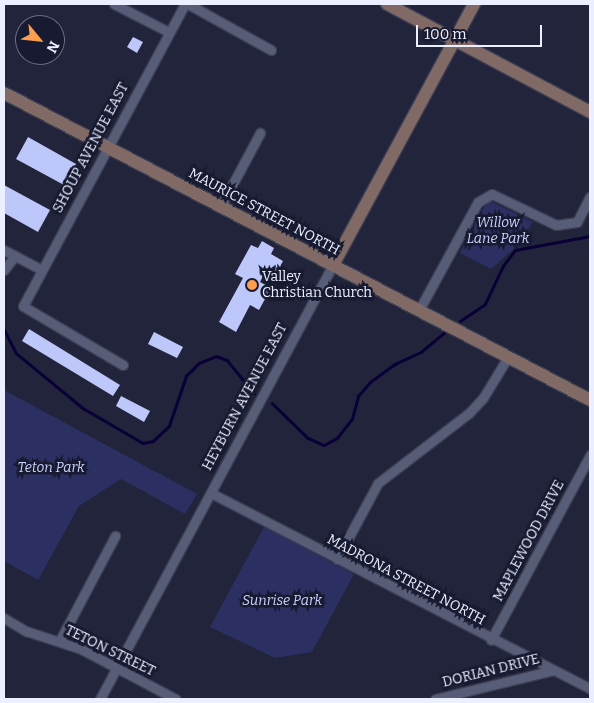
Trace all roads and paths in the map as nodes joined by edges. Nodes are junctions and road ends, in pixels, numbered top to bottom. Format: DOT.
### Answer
graph roads {
  1 [pos="114,4"];
  2 [pos="186,4"];
  3 [pos="388,4"];
  4 [pos="474,4"];
  5 [pos="169,32"];
  6 [pos="455,40"];
  7 [pos="271,50"];
  8 [pos="4,92"];
  9 [pos="590,112"];
  10 [pos="260,134"];
  11 [pos="108,145"];
  12 [pos="590,197"];
  13 [pos="221,206"];
  14 [pos="4,250"];
  15 [pos="15,256"];
  16 [pos="332,265"];
  17 [pos="4,270"];
  18 [pos="42,270"];
  19 [pos="418,310"];
  20 [pos="508,356"];
  21 [pos="124,364"];
  22 [pos="590,400"];
  23 [pos="590,455"];
  24 [pos="211,492"];
  25 [pos="115,536"];
  26 [pos="337,559"];
  27 [pos="4,618"];
  28 [pos="60,640"];
  29 [pos="491,640"];
  30 [pos="117,668"];
  31 [pos="554,670"];
  32 [pos="590,689"];
  33 [pos="100,699"];
  34 [pos="176,699"];
  35 [pos="435,699"];
  1 -- 5 [label="street"];
  2 -- 5 [label="street, SHOUP AVENUE EAST"];
  2 -- 7 [label="street"];
  3 -- 6 [label="street"];
  4 -- 6 [label="street, HEYBURN AVENUE EAST"];
  5 -- 11 [label="street, SHOUP AVENUE EAST"];
  6 -- 9 [label="street"];
  6 -- 16 [label="street, HEYBURN AVENUE EAST"];
  8 -- 11 [label="street, MAURICE STREET NORTH"];
  10 -- 13 [label="street"];
  11 -- 13 [label="street, MAURICE STREET NORTH"];
  11 -- 18 [label="street, SHOUP AVENUE EAST"];
  12 -- 19 [label="street"];
  13 -- 16 [label="street, MAURICE STREET NORTH"];
  14 -- 15 [label="street"];
  15 -- 17 [label="street"];
  15 -- 18 [label="street"];
  16 -- 19 [label="street, MAURICE STREET NORTH"];
  16 -- 24 [label="street, HEYBURN AVENUE EAST"];
  18 -- 21 [label="street, SHOUP AVENUE EAST"];
  19 -- 20 [label="street, MAURICE STREET NORTH"];
  20 -- 22 [label="street, MAURICE STREET NORTH"];
  20 -- 26 [label="street"];
  23 -- 29 [label="street, MAPLEWOOD DRIVE"];
  24 -- 26 [label="street, MADRONA STREET NORTH"];
  24 -- 30 [label="street, HEYBURN AVENUE EAST"];
  25 -- 28 [label="street"];
  26 -- 29 [label="street, MADRONA STREET NORTH"];
  27 -- 28 [label="street, TETON STREET"];
  28 -- 30 [label="street, TETON STREET"];
  29 -- 31 [label="street, MADRONA STREET NORTH"];
  30 -- 33 [label="street, HEYBURN AVENUE EAST"];
  30 -- 34 [label="street, TETON STREET"];
  31 -- 32 [label="street, MADRONA STREET NORTH"];
  31 -- 35 [label="street, DORIAN DRIVE"];
}
